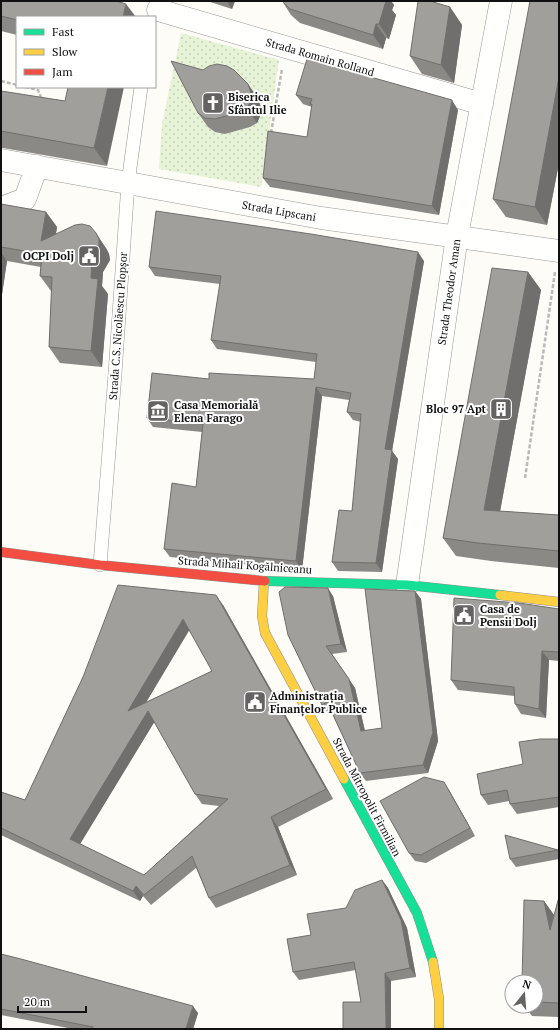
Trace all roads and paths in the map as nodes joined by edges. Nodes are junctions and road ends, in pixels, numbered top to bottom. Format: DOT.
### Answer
graph roads {
  1 [pos="501,1"];
  2 [pos="158,11"];
  3 [pos="286,47"];
  4 [pos="1,80"];
  5 [pos="16,85"];
  6 [pos="29,88"];
  7 [pos="142,88"];
  8 [pos="43,103"];
  9 [pos="482,104"];
  10 [pos="270,139"];
  11 [pos="1,160"];
  12 [pos="37,166"];
  13 [pos="128,183"];
  14 [pos="1,208"];
  15 [pos="457,236"];
  16 [pos="559,251"];
  17 [pos="526,478"];
  18 [pos="1,552"];
  19 [pos="100,565"];
  20 [pos="264,581"];
  21 [pos="407,585"];
  22 [pos="559,602"];
  23 [pos="440,1029"];
  1 -- 9 [label="street, Strada Theodor Aman"];
  2 -- 3 [label="street, Strada Romain Rolland"];
  3 -- 9 [label="street, Strada Romain Rolland"];
  3 -- 10 [label="path"];
  4 -- 5 [label="path"];
  6 -- 8 [label="path"];
  7 -- 13 [label="lane, Strada C.S. Nicolăescu Plopșor"];
  9 -- 15 [label="street, Strada Theodor Aman"];
  11 -- 12 [label="street, Strada Lipscani"];
  12 -- 13 [label="street, Strada Lipscani"];
  12 -- 14 [label="street"];
  13 -- 15 [label="street, Strada Lipscani"];
  13 -- 19 [label="lane, Strada C.S. Nicolăescu Plopșor"];
  15 -- 16 [label="street, Strada Lipscani"];
  15 -- 21 [label="street, Strada Theodor Aman"];
  16 -- 17 [label="path"];
  18 -- 19 [label="street, Strada Mihail Kogălniceanu"];
  19 -- 20 [label="street, Strada Mihail Kogălniceanu"];
  20 -- 21 [label="street, Strada Mihail Kogălniceanu"];
  20 -- 23 [label="street, Strada Mitropolit Firmilian"];
  21 -- 22 [label="street, Strada Mihail Kogălniceanu"];
}
